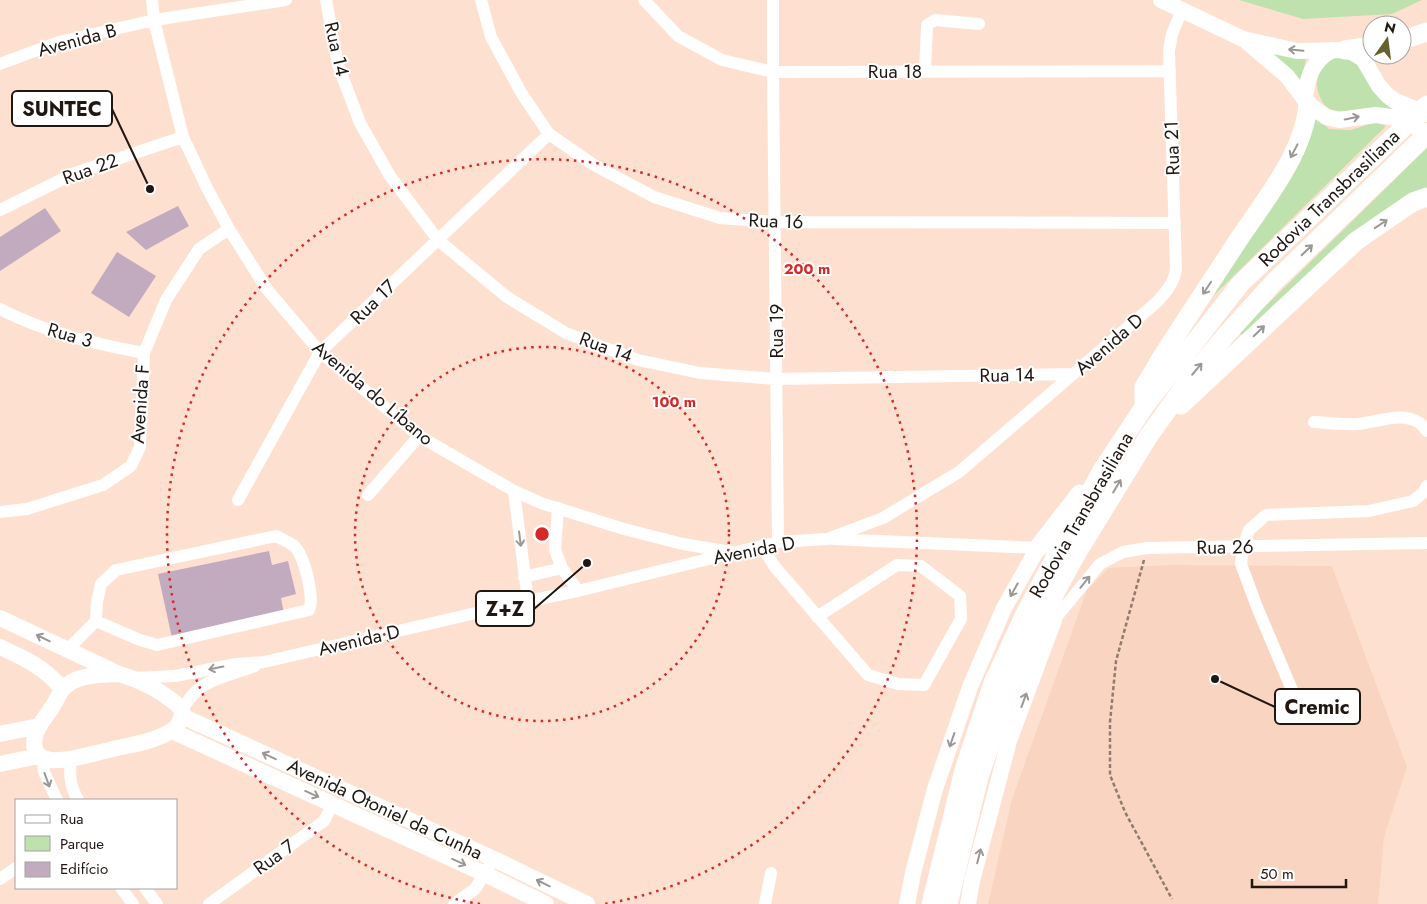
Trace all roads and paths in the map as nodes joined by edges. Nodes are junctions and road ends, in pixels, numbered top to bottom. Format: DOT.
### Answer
graph roads {
  1 [pos="152,0"];
  2 [pos="286,0"];
  3 [pos="326,0"];
  4 [pos="481,0"];
  5 [pos="644,0"];
  6 [pos="773,0"];
  7 [pos="1161,0"];
  8 [pos="1182,10"];
  9 [pos="154,20"];
  10 [pos="979,24"];
  11 [pos="1427,32"];
  12 [pos="1412,37"];
  13 [pos="1243,39"];
  14 [pos="1362,47"];
  15 [pos="1339,50"];
  16 [pos="0,64"];
  17 [pos="925,71"];
  18 [pos="1170,71"];
  19 [pos="773,72"];
  20 [pos="1306,102"];
  21 [pos="1427,105"];
  22 [pos="1427,114"];
  23 [pos="1427,133"];
  24 [pos="549,134"];
  25 [pos="183,137"];
  26 [pos="1427,197"];
  27 [pos="0,210"];
  28 [pos="775,222"];
  29 [pos="1175,222"];
  30 [pos="229,229"];
  31 [pos="438,240"];
  32 [pos="1170,288"];
  33 [pos="0,309"];
  34 [pos="320,352"];
  35 [pos="144,353"];
  36 [pos="1073,374"];
  37 [pos="776,379"];
  38 [pos="1144,407"];
  39 [pos="1314,422"];
  40 [pos="1427,430"];
  41 [pos="419,436"];
  42 [pos="1148,437"];
  43 [pos="1101,472"];
  44 [pos="1427,486"];
  45 [pos="514,491"];
  46 [pos="368,495"];
  47 [pos="238,500"];
  48 [pos="558,508"];
  49 [pos="0,512"];
  50 [pos="827,539"];
  51 [pos="778,542"];
  52 [pos="1427,542"];
  53 [pos="762,546"];
  54 [pos="1242,546"];
  55 [pos="1038,548"];
  56 [pos="1147,548"];
  57 [pos="736,552"];
  58 [pos="1074,558"];
  59 [pos="562,568"];
  60 [pos="524,577"];
  61 [pos="578,591"];
  62 [pos="528,601"];
  63 [pos="817,617"];
  64 [pos="0,618"];
  65 [pos="1054,620"];
  66 [pos="96,621"];
  67 [pos="0,647"];
  68 [pos="67,650"];
  69 [pos="264,662"];
  70 [pos="125,676"];
  71 [pos="62,689"];
  72 [pos="1298,704"];
  73 [pos="182,712"];
  74 [pos="39,726"];
  75 [pos="172,731"];
  76 [pos="0,734"];
  77 [pos="42,758"];
  78 [pos="71,759"];
  79 [pos="0,764"];
  80 [pos="57,799"];
  81 [pos="77,799"];
  82 [pos="334,804"];
  83 [pos="494,859"];
  84 [pos="15,869"];
  85 [pos="771,873"];
  86 [pos="485,874"];
  87 [pos="0,879"];
  88 [pos="122,889"];
  89 [pos="146,889"];
  90 [pos="1172,899"];
  91 [pos="133,904"];
  92 [pos="157,904"];
  93 [pos="209,904"];
  94 [pos="454,904"];
  95 [pos="546,904"];
  96 [pos="587,904"];
  97 [pos="765,904"];
  98 [pos="907,904"];
  99 [pos="931,904"];
  100 [pos="948,904"];
  101 [pos="968,904"];
  1 -- 9 [label="street, Avenida do Líbano"];
  2 -- 9 [label="street, Avenida B"];
  3 -- 31 [label="street, Rua 14"];
  4 -- 24 [label="street, Rua 16"];
  5 -- 19 [label="street, Rua 18"];
  6 -- 19 [label="street, Rua 19"];
  7 -- 8 [label="main road"];
  8 -- 13 [label="main road"];
  8 -- 18 [label="street, Rua 21"];
  9 -- 16 [label="street, Avenida B"];
  9 -- 25 [label="street, Avenida do Líbano"];
  10 -- 17 [label="street"];
  11 -- 12 [label="highway"];
  15 -- 13 [label="main road, one-way"];
  13 -- 20 [label="main road"];
  14 -- 15 [label="highway"];
  15 -- 20 [label="main road"];
  15 -- 22 [label="main road"];
  17 -- 18 [label="street, Rua 18"];
  17 -- 19 [label="street, Rua 18"];
  18 -- 29 [label="street, Rua 21"];
  19 -- 28 [label="street, Rua 19"];
  20 -- 23 [label="main road, one-way"];
  20 -- 38 [label="highway, one-way"];
  21 -- 38 [label="highway, Rodovia Transbrasiliana"];
  42 -- 23 [label="highway, Rodovia Transbrasiliana, one-way"];
  24 -- 28 [label="street, Rua 16"];
  24 -- 31 [label="street, Rua 17"];
  25 -- 27 [label="street, Rua 22"];
  25 -- 30 [label="street, Avenida do Líbano"];
  42 -- 26 [label="highway, one-way"];
  28 -- 29 [label="street, Rua 16"];
  28 -- 37 [label="street, Rua 19"];
  29 -- 32 [label="street, Rua 21"];
  30 -- 34 [label="street, Avenida do Líbano"];
  30 -- 35 [label="street, Avenida F"];
  31 -- 34 [label="street, Rua 17"];
  31 -- 37 [label="street, Rua 14"];
  32 -- 36 [label="street, Avenida D"];
  33 -- 35 [label="street, Rua 3"];
  34 -- 41 [label="street, Avenida do Líbano"];
  34 -- 47 [label="street, Rua 17"];
  35 -- 49 [label="street, Avenida F"];
  36 -- 37 [label="street, Rua 14"];
  36 -- 50 [label="street, Avenida D"];
  37 -- 51 [label="street, Rua 19"];
  38 -- 43 [label="highway, Rodovia Transbrasiliana"];
  39 -- 40 [label="street"];
  41 -- 45 [label="street, Avenida do Líbano"];
  41 -- 46 [label="street"];
  58 -- 42 [label="highway, Rodovia Transbrasiliana, one-way"];
  43 -- 55 [label="highway"];
  43 -- 99 [label="highway, Rodovia Transbrasiliana"];
  44 -- 54 [label="street"];
  45 -- 48 [label="street, Avenida do Líbano"];
  45 -- 60 [label="street, one-way"];
  48 -- 57 [label="street, Avenida do Líbano"];
  48 -- 59 [label="street"];
  50 -- 51 [label="street, Avenida D"];
  50 -- 55 [label="street"];
  51 -- 53 [label="street, Avenida D"];
  52 -- 54 [label="street, Rua 26"];
  53 -- 57 [label="street, Avenida D"];
  53 -- 63 [label="street"];
  54 -- 56 [label="street, Rua 26"];
  54 -- 72 [label="street"];
  55 -- 98 [label="main road, Rodovia Transbrasiliana, one-way"];
  65 -- 56 [label="street, Rua 26, one-way"];
  56 -- 90 [label="path"];
  57 -- 61 [label="street, Avenida D"];
  58 -- 65 [label="highway"];
  58 -- 100 [label="highway, Rodovia Transbrasiliana"];
  59 -- 60 [label="street"];
  59 -- 61 [label="street"];
  60 -- 62 [label="street"];
  61 -- 62 [label="street, Avenida D"];
  62 -- 69 [label="street, Avenida D"];
  63 -- 63 [label="street"];
  68 -- 64 [label="main road, Avenida Otoniel da Cunha, one-way"];
  101 -- 65 [label="main road, Rodovia Transbrasiliana, one-way"];
  66 -- 66 [label="street"];
  66 -- 68 [label="street"];
  67 -- 71 [label="main road"];
  68 -- 70 [label="main road, Avenida Otoniel da Cunha"];
  69 -- 70 [label="street, Avenida D, one-way"];
  69 -- 73 [label="street, Avenida D"];
  70 -- 71 [label="main road"];
  70 -- 73 [label="main road, Avenida Otoniel da Cunha"];
  71 -- 74 [label="main road"];
  73 -- 75 [label="main road"];
  83 -- 73 [label="main road, Avenida Otoniel da Cunha, one-way"];
  74 -- 76 [label="main road"];
  74 -- 77 [label="main road"];
  75 -- 78 [label="main road"];
  75 -- 82 [label="main road, Avenida Otoniel da Cunha, one-way"];
  77 -- 78 [label="main road"];
  77 -- 79 [label="main road"];
  77 -- 80 [label="street, one-way"];
  78 -- 81 [label="street"];
  82 -- 86 [label="main road, Avenida Otoniel da Cunha, one-way"];
  82 -- 93 [label="street, Rua 7"];
  83 -- 86 [label="street"];
  96 -- 83 [label="main road, Avenida Otoniel da Cunha, one-way"];
  84 -- 87 [label="street"];
  85 -- 97 [label="street"];
  86 -- 94 [label="street"];
  86 -- 95 [label="main road, Avenida Otoniel da Cunha"];
  88 -- 91 [label="street"];
  89 -- 92 [label="street"];
}
